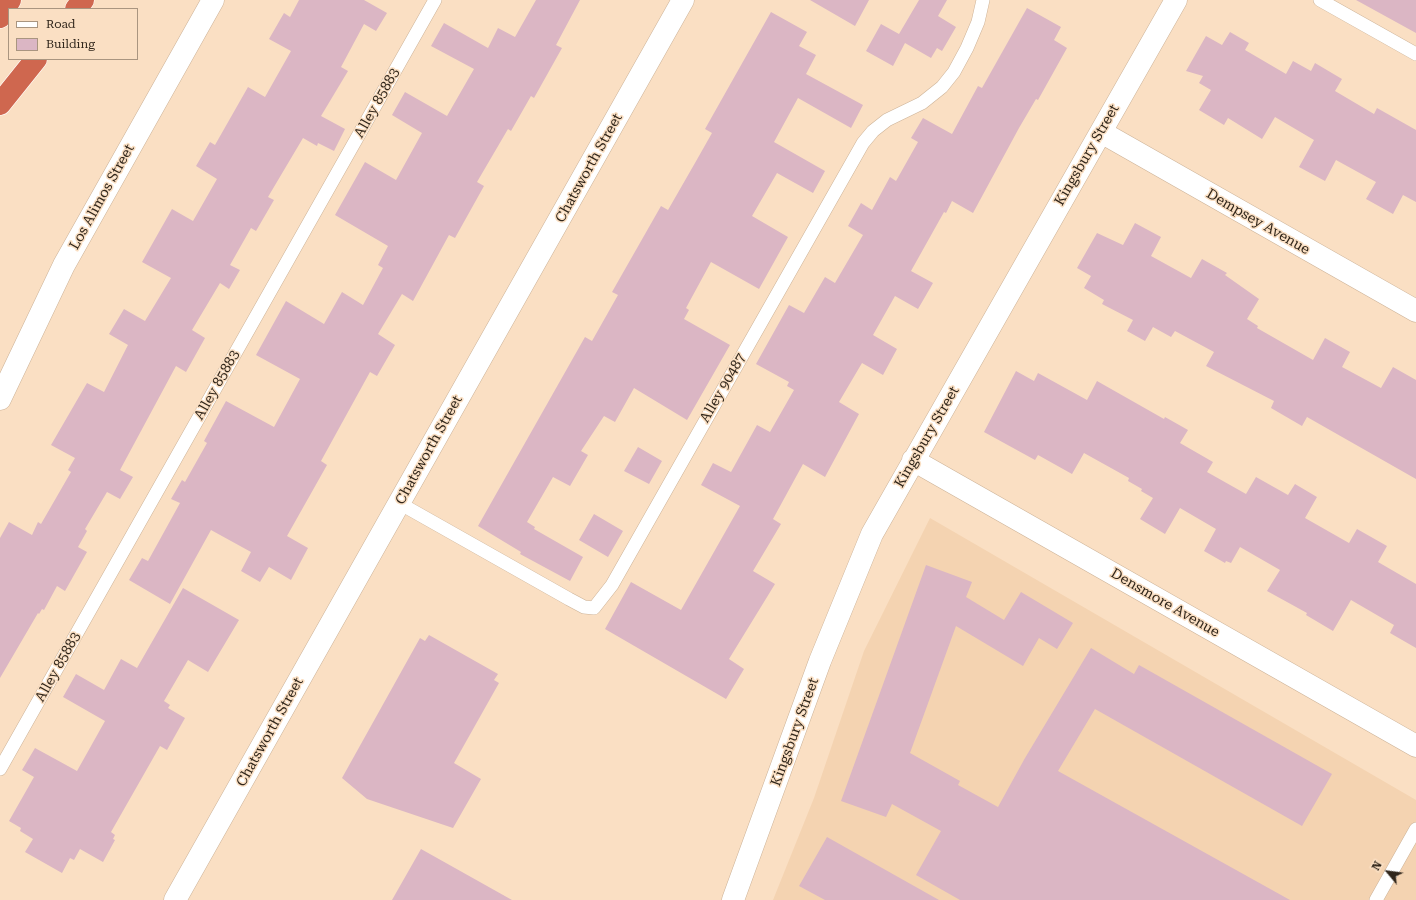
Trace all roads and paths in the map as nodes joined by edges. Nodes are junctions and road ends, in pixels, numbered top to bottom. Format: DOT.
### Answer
graph roads {
  1 [pos="10,0"];
  2 [pos="83,0"];
  3 [pos="213,0"];
  4 [pos="435,0"];
  5 [pos="683,0"];
  6 [pos="983,0"];
  7 [pos="1176,0"];
  8 [pos="1320,0"];
  9 [pos="77,8"];
  10 [pos="0,17"];
  11 [pos="1416,54"];
  12 [pos="35,60"];
  13 [pos="0,104"];
  14 [pos="1101,132"];
  15 [pos="1416,311"];
  16 [pos="0,399"];
  17 [pos="913,460"];
  18 [pos="399,503"];
  19 [pos="1416,746"];
  20 [pos="0,769"];
  21 [pos="1416,829"];
  22 [pos="175,900"];
  23 [pos="733,900"];
  24 [pos="1376,900"];
  1 -- 10 [label="highway"];
  2 -- 9 [label="highway"];
  3 -- 16 [label="street, Los Alimos Street"];
  4 -- 20 [label="lane, Alley 85883"];
  5 -- 18 [label="street, Chatsworth Street"];
  6 -- 18 [label="lane, Alley 90487"];
  7 -- 14 [label="street, Kingsbury Street"];
  8 -- 11 [label="lane"];
  12 -- 13 [label="highway"];
  14 -- 15 [label="street, Dempsey Avenue"];
  14 -- 17 [label="street, Kingsbury Street"];
  17 -- 19 [label="street, Densmore Avenue"];
  17 -- 23 [label="street, Kingsbury Street"];
  18 -- 22 [label="street, Chatsworth Street"];
  21 -- 24 [label="lane"];
}
